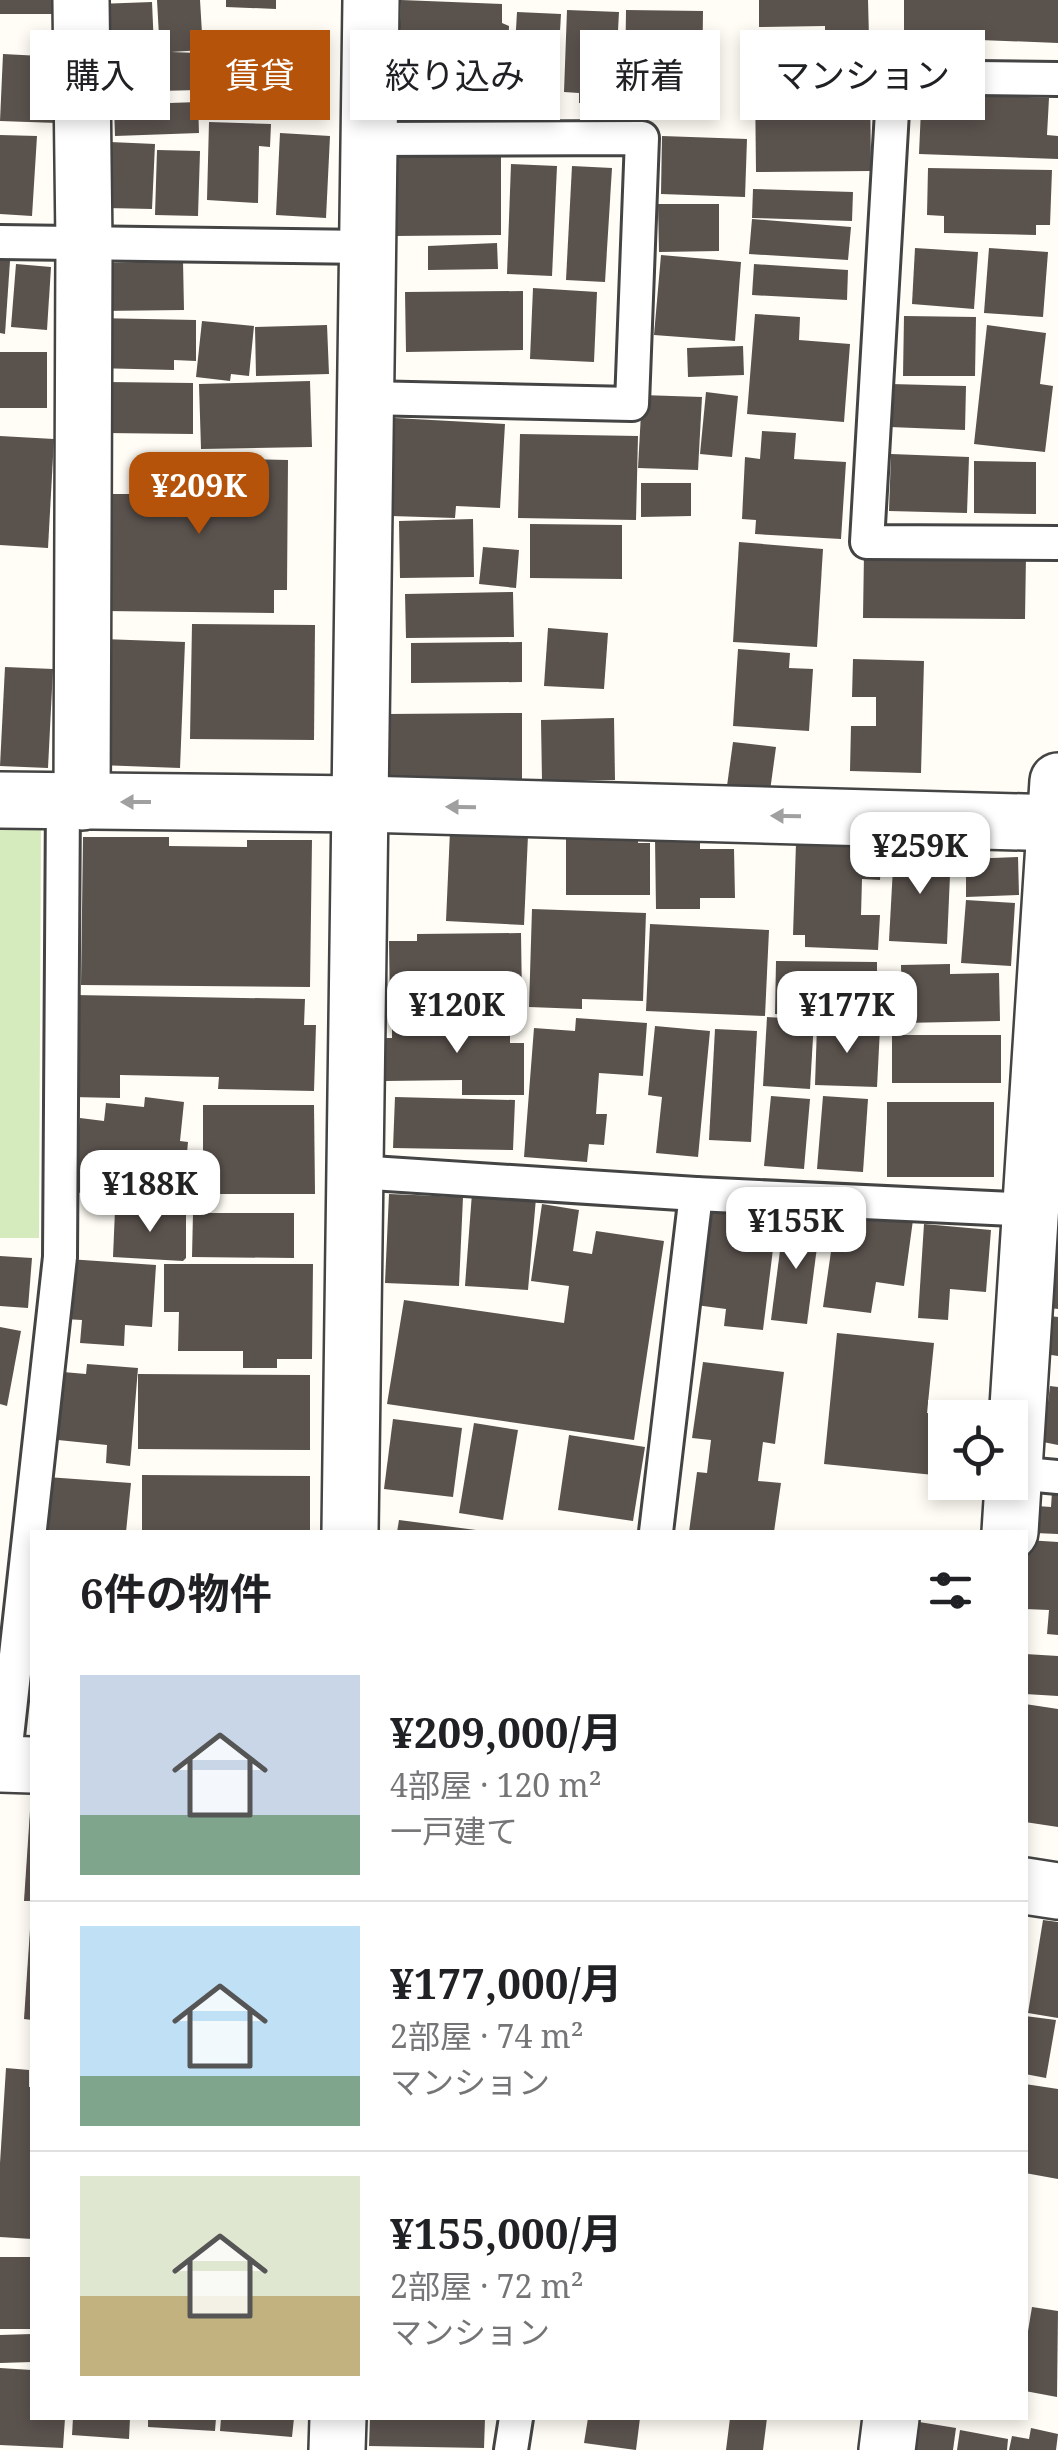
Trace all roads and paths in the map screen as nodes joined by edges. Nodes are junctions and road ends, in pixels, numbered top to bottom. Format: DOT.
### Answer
graph roads {
  1 [pos="81,0"];
  2 [pos="371,0"];
  3 [pos="1058,79"];
  4 [pos="370,138"];
  5 [pos="0,242"];
  6 [pos="84,244"];
  7 [pos="368,247"];
  8 [pos="367,398"];
  9 [pos="1058,544"];
  10 [pos="0,800"];
  11 [pos="72,801"];
  12 [pos="362,804"];
  13 [pos="1057,809"];
  14 [pos="356,1172"];
  15 [pos="696,1194"];
  16 [pos="1032,1210"];
  17 [pos="1036,1475"];
  18 [pos="34,1530"];
  19 [pos="350,1530"];
  20 [pos="656,1530"];
  21 [pos="1011,1530"];
  22 [pos="30,1574"];
  23 [pos="12,1765"];
  24 [pos="1028,1886"];
  25 [pos="1058,1891"];
  26 [pos="338,2420"];
  27 [pos="516,2420"];
  28 [pos="891,2420"];
  29 [pos="337,2450"];
  30 [pos="510,2450"];
  31 [pos="887,2450"];
  1 -- 6 [label="street"];
  2 -- 4 [label="street"];
  3 -- 9 [label="lane"];
  4 -- 7 [label="street"];
  4 -- 8 [label="lane"];
  5 -- 6 [label="lane"];
  6 -- 7 [label="lane"];
  6 -- 11 [label="street"];
  7 -- 8 [label="street"];
  8 -- 12 [label="street"];
  10 -- 11 [label="street"];
  12 -- 11 [label="street, one-way"];
  11 -- 18 [label="lane"];
  13 -- 12 [label="street, one-way"];
  12 -- 14 [label="street"];
  13 -- 16 [label="street"];
  14 -- 15 [label="lane"];
  14 -- 19 [label="street"];
  15 -- 16 [label="lane"];
  15 -- 20 [label="lane"];
  16 -- 17 [label="street"];
  17 -- 21 [label="street"];
  22 -- 23 [label="lane"];
  24 -- 25 [label="street"];
  26 -- 29 [label="street"];
  27 -- 30 [label="lane"];
  28 -- 31 [label="street"];
}
